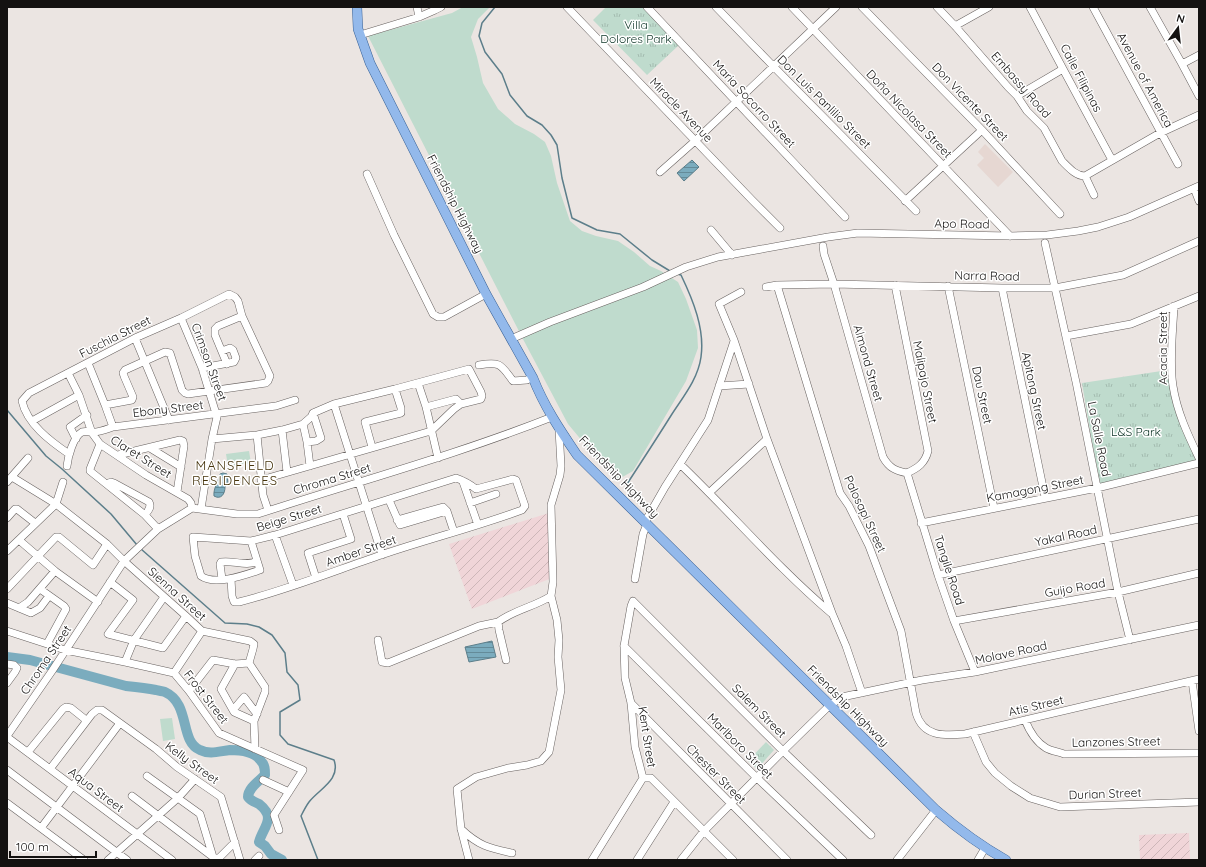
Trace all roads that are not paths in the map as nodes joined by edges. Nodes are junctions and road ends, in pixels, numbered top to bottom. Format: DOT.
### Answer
graph roads {
  1 [pos="357,7"];
  2 [pos="417,7"];
  3 [pos="441,7"];
  4 [pos="567,7"];
  5 [pos="647,7"];
  6 [pos="716,7"];
  7 [pos="792,7"];
  8 [pos="836,7"];
  9 [pos="862,7"];
  10 [pos="937,7"];
  11 [pos="989,7"];
  12 [pos="1030,7"];
  13 [pos="1093,7"];
  14 [pos="1150,7"];
  15 [pos="418,17"];
  16 [pos="955,26"];
  17 [pos="812,29"];
  18 [pos="360,35"];
  19 [pos="1199,55"];
  20 [pos="1182,64"];
  21 [pos="774,67"];
  22 [pos="1063,69"];
  23 [pos="1017,96"];
  24 [pos="1199,96"];
  25 [pos="737,102"];
  26 [pos="1199,115"];
  27 [pos="982,130"];
  28 [pos="1160,133"];
  29 [pos="696,141"];
  30 [pos="1112,160"];
  31 [pos="1178,164"];
  32 [pos="944,166"];
  33 [pos="660,172"];
  34 [pos="367,174"];
  35 [pos="1085,176"];
  36 [pos="1196,187"];
  37 [pos="1094,195"];
  38 [pos="905,201"];
  39 [pos="1199,201"];
  40 [pos="916,212"];
  41 [pos="1060,214"];
  42 [pos="844,217"];
  43 [pos="780,228"];
  44 [pos="711,230"];
  45 [pos="1010,236"];
  46 [pos="1199,241"];
  47 [pos="1045,243"];
  48 [pos="823,246"];
  49 [pos="732,255"];
  50 [pos="834,284"];
  51 [pos="777,286"];
  52 [pos="895,286"];
  53 [pos="948,286"];
  54 [pos="766,287"];
  55 [pos="1002,288"];
  56 [pos="1055,288"];
  57 [pos="741,292"];
  58 [pos="486,294"];
  59 [pos="1199,296"];
  60 [pos="1174,306"];
  61 [pos="242,316"];
  62 [pos="181,318"];
  63 [pos="1066,336"];
  64 [pos="136,338"];
  65 [pos="511,340"];
  66 [pos="734,340"];
  67 [pos="222,351"];
  68 [pos="145,361"];
  69 [pos="88,363"];
  70 [pos="227,364"];
  71 [pos="479,365"];
  72 [pos="202,368"];
  73 [pos="68,373"];
  74 [pos="532,377"];
  75 [pos="418,383"];
  76 [pos="749,384"];
  77 [pos="719,386"];
  78 [pos="209,390"];
  79 [pos="395,390"];
  80 [pos="79,395"];
  81 [pos="295,400"];
  82 [pos="334,404"];
  83 [pos="461,404"];
  84 [pos="105,405"];
  85 [pos="426,407"];
  86 [pos="313,412"];
  87 [pos="217,414"];
  88 [pos="87,415"];
  89 [pos="552,417"];
  90 [pos="169,420"];
  91 [pos="32,421"];
  92 [pos="303,424"];
  93 [pos="113,427"];
  94 [pos="559,428"];
  95 [pos="282,430"];
  96 [pos="431,431"];
  97 [pos="92,432"];
  98 [pos="257,435"];
  99 [pos="76,439"];
  100 [pos="767,439"];
  101 [pos="212,440"];
  102 [pos="307,442"];
  103 [pos="100,444"];
  104 [pos="372,447"];
  105 [pos="150,448"];
  106 [pos="69,454"];
  107 [pos="350,454"];
  108 [pos="118,455"];
  109 [pos="28,458"];
  110 [pos="438,458"];
  111 [pos="1199,458"];
  112 [pos="1199,463"];
  113 [pos="680,464"];
  114 [pos="67,466"];
  115 [pos="310,466"];
  116 [pos="181,467"];
  117 [pos="287,472"];
  118 [pos="907,473"];
  119 [pos="9,480"];
  120 [pos="261,480"];
  121 [pos="63,482"];
  122 [pos="463,482"];
  123 [pos="359,483"];
  124 [pos="107,484"];
  125 [pos="494,485"];
  126 [pos="1097,488"];
  127 [pos="177,492"];
  128 [pos="710,492"];
  129 [pos="1045,498"];
  130 [pos="388,500"];
  131 [pos="470,503"];
  132 [pos="56,504"];
  133 [pos="366,507"];
  134 [pos="192,508"];
  135 [pos="994,508"];
  136 [pos="201,509"];
  137 [pos="268,510"];
  138 [pos="343,514"];
  139 [pos="145,515"];
  140 [pos="7,518"];
  141 [pos="1199,519"];
  142 [pos="35,523"];
  143 [pos="646,523"];
  144 [pos="922,523"];
  145 [pos="478,525"];
  146 [pos="158,529"];
  147 [pos="454,532"];
  148 [pos="275,535"];
  149 [pos="1108,538"];
  150 [pos="19,540"];
  151 [pos="251,541"];
  152 [pos="107,544"];
  153 [pos="7,551"];
  154 [pos="382,554"];
  155 [pos="38,556"];
  156 [pos="124,561"];
  157 [pos="257,562"];
  158 [pos="55,571"];
  159 [pos="1199,573"];
  160 [pos="938,575"];
  161 [pos="316,578"];
  162 [pos="222,579"];
  163 [pos="231,579"];
  164 [pos="634,579"];
  165 [pos="110,582"];
  166 [pos="293,585"];
  167 [pos="7,589"];
  168 [pos="40,589"];
  169 [pos="1118,592"];
  170 [pos="49,596"];
  171 [pos="551,596"];
  172 [pos="164,597"];
  173 [pos="826,597"];
  174 [pos="633,601"];
  175 [pos="818,601"];
  176 [pos="98,602"];
  177 [pos="7,603"];
  178 [pos="19,608"];
  179 [pos="832,613"];
  180 [pos="186,616"];
  181 [pos="954,621"];
  182 [pos="498,622"];
  183 [pos="1199,625"];
  184 [pos="7,631"];
  185 [pos="202,632"];
  186 [pos="134,640"];
  187 [pos="378,640"];
  188 [pos="1130,640"];
  189 [pos="47,644"];
  190 [pos="624,646"];
  191 [pos="65,650"];
  192 [pos="506,660"];
  193 [pos="125,662"];
  194 [pos="249,663"];
  195 [pos="7,664"];
  196 [pos="235,664"];
  197 [pos="975,672"];
  198 [pos="174,674"];
  199 [pos="1195,680"];
  200 [pos="7,683"];
  201 [pos="910,683"];
  202 [pos="189,691"];
  203 [pos="862,693"];
  204 [pos="630,703"];
  205 [pos="830,705"];
  206 [pos="233,710"];
  207 [pos="255,718"];
  208 [pos="86,720"];
  209 [pos="1025,720"];
  210 [pos="120,723"];
  211 [pos="1199,731"];
  212 [pos="973,732"];
  213 [pos="7,737"];
  214 [pos="255,749"];
  215 [pos="783,750"];
  216 [pos="28,752"];
  217 [pos="1199,752"];
  218 [pos="50,769"];
  219 [pos="7,770"];
  220 [pos="147,776"];
  221 [pos="643,778"];
  222 [pos="757,778"];
  223 [pos="195,779"];
  224 [pos="263,780"];
  225 [pos="72,786"];
  226 [pos="289,792"];
  227 [pos="132,796"];
  228 [pos="178,798"];
  229 [pos="7,802"];
  230 [pos="674,802"];
  231 [pos="1199,802"];
  232 [pos="732,805"];
  233 [pos="55,807"];
  234 [pos="936,810"];
  235 [pos="158,815"];
  236 [pos="41,828"];
  237 [pos="461,829"];
  238 [pos="279,830"];
  239 [pos="704,831"];
  240 [pos="137,834"];
  241 [pos="871,835"];
  242 [pos="235,842"];
  243 [pos="985,848"];
  244 [pos="116,853"];
  245 [pos="512,853"];
  246 [pos="213,857"];
  247 [pos="84,860"];
  248 [pos="108,860"];
  249 [pos="127,860"];
  250 [pos="172,860"];
  251 [pos="240,860"];
  252 [pos="469,860"];
  253 [pos="592,860"];
  254 [pos="637,860"];
  255 [pos="681,860"];
  256 [pos="733,860"];
  257 [pos="787,860"];
  258 [pos="843,860"];
  259 [pos="897,860"];
  260 [pos="978,860"];
  261 [pos="1006,860"];
  1 -- 18 [label="main road, Friendship Highway"];
  2 -- 15 [label="street"];
  3 -- 15 [label="street"];
  4 -- 29 [label="street, Miracle Avenue"];
  5 -- 25 [label="street, Maria Socorro Street"];
  6 -- 21 [label="street, Don Luis Panlilio Street"];
  7 -- 17 [label="street, Doña Nicolasa Street"];
  8 -- 17 [label="street"];
  9 -- 27 [label="street, Don Vicente Street"];
  10 -- 16 [label="street, Embassy Road"];
  11 -- 16 [label="street"];
  12 -- 22 [label="street, Calle Filipinas"];
  13 -- 28 [label="street, Avenue of America"];
  14 -- 20 [label="street"];
  15 -- 18 [label="street"];
  16 -- 23 [label="street, Embassy Road"];
  17 -- 21 [label="street"];
  17 -- 32 [label="street, Doña Nicolasa Street"];
  18 -- 58 [label="main road, Friendship Highway"];
  19 -- 20 [label="street"];
  20 -- 24 [label="street"];
  21 -- 25 [label="street"];
  21 -- 38 [label="street, Don Luis Panlilio Street"];
  22 -- 23 [label="street"];
  22 -- 30 [label="street, Calle Filipinas"];
  23 -- 35 [label="street, Embassy Road"];
  25 -- 29 [label="street"];
  25 -- 42 [label="street, Maria Socorro Street"];
  26 -- 28 [label="street"];
  27 -- 32 [label="street"];
  27 -- 41 [label="street, Don Vicente Street"];
  28 -- 30 [label="street"];
  28 -- 31 [label="street, Avenue of America"];
  29 -- 33 [label="street"];
  29 -- 43 [label="street, Miracle Avenue"];
  30 -- 35 [label="street"];
  32 -- 38 [label="street"];
  32 -- 45 [label="street, Doña Nicolasa Street"];
  34 -- 58 [label="street"];
  35 -- 37 [label="street"];
  36 -- 39 [label="street"];
  36 -- 45 [label="street, Apo Road"];
  38 -- 40 [label="street, Don Luis Panlilio Street"];
  44 -- 49 [label="street"];
  45 -- 49 [label="street, Apo Road"];
  46 -- 56 [label="street, Narra Road"];
  47 -- 56 [label="street, La Salle Road"];
  48 -- 50 [label="street, Almond Street"];
  49 -- 65 [label="street, Apo Road"];
  50 -- 51 [label="street, Narra Road"];
  50 -- 52 [label="street, Narra Road"];
  50 -- 118 [label="street, Almond Street"];
  51 -- 54 [label="street, Narra Road"];
  51 -- 201 [label="street, Palosapi Street"];
  52 -- 53 [label="street, Narra Road"];
  52 -- 118 [label="street, Malipajo Street"];
  53 -- 55 [label="street, Narra Road"];
  53 -- 135 [label="street, Dau Street"];
  55 -- 56 [label="street, Narra Road"];
  55 -- 129 [label="street, Apitong Street"];
  56 -- 63 [label="street, La Salle Road"];
  57 -- 66 [label="street"];
  58 -- 65 [label="main road, Friendship Highway"];
  59 -- 60 [label="street"];
  60 -- 63 [label="street"];
  60 -- 111 [label="street, Acacia Street"];
  61 -- 62 [label="street, Fuschia Street"];
  61 -- 67 [label="street"];
  61 -- 78 [label="street"];
  62 -- 64 [label="street, Fuschia Street"];
  62 -- 72 [label="street, Crimson Street"];
  63 -- 126 [label="street, La Salle Road"];
  64 -- 68 [label="street"];
  64 -- 69 [label="street, Fuschia Street"];
  65 -- 74 [label="main road, Friendship Highway"];
  66 -- 76 [label="street"];
  66 -- 77 [label="street"];
  67 -- 70 [label="street"];
  67 -- 70 [label="street"];
  68 -- 78 [label="street"];
  68 -- 84 [label="street"];
  68 -- 90 [label="street"];
  69 -- 73 [label="street, Fuschia Street"];
  69 -- 84 [label="street"];
  70 -- 72 [label="street"];
  71 -- 74 [label="street"];
  72 -- 78 [label="street, Crimson Street"];
  73 -- 80 [label="street, Claret Street"];
  73 -- 91 [label="street, Fuschia Street"];
  74 -- 89 [label="main road, Friendship Highway"];
  75 -- 79 [label="street"];
  75 -- 83 [label="street"];
  75 -- 85 [label="street"];
  76 -- 77 [label="street"];
  76 -- 100 [label="street"];
  77 -- 113 [label="street"];
  78 -- 87 [label="street, Crimson Street"];
  79 -- 82 [label="street"];
  79 -- 104 [label="street"];
  80 -- 88 [label="street, Claret Street"];
  80 -- 91 [label="street"];
  81 -- 87 [label="street, Ebony Street"];
  82 -- 86 [label="street"];
  82 -- 107 [label="street"];
  83 -- 85 [label="street"];
  83 -- 96 [label="street"];
  84 -- 93 [label="street"];
  85 -- 96 [label="street"];
  86 -- 92 [label="street"];
  86 -- 102 [label="street"];
  87 -- 90 [label="street, Ebony Street"];
  87 -- 101 [label="street, Crimson Street"];
  88 -- 97 [label="street, Claret Street"];
  88 -- 99 [label="street"];
  89 -- 94 [label="main road, Friendship Highway"];
  89 -- 110 [label="street, Chroma Street"];
  90 -- 93 [label="street, Ebony Street"];
  91 -- 106 [label="street"];
  92 -- 95 [label="street"];
  92 -- 102 [label="street"];
  93 -- 97 [label="street, Ebony Street"];
  94 -- 143 [label="main road, Friendship Highway"];
  94 -- 171 [label="street"];
  95 -- 98 [label="street"];
  95 -- 117 [label="street"];
  96 -- 104 [label="street"];
  96 -- 110 [label="street"];
  97 -- 99 [label="street, Ebony Street"];
  97 -- 103 [label="street, Claret Street"];
  98 -- 101 [label="street"];
  98 -- 120 [label="street"];
  99 -- 106 [label="street"];
  100 -- 128 [label="street"];
  100 -- 173 [label="street"];
  101 -- 136 [label="street, Crimson Street"];
  102 -- 115 [label="street"];
  103 -- 108 [label="street, Claret Street"];
  103 -- 124 [label="street"];
  104 -- 107 [label="street"];
  105 -- 108 [label="street"];
  105 -- 116 [label="street"];
  105 -- 116 [label="street"];
  106 -- 114 [label="street"];
  107 -- 115 [label="street"];
  107 -- 123 [label="street"];
  108 -- 127 [label="street, Claret Street"];
  109 -- 119 [label="street"];
  110 -- 123 [label="street, Chroma Street"];
  112 -- 126 [label="street, Kamagong Street"];
  113 -- 128 [label="street"];
  113 -- 143 [label="street"];
  115 -- 117 [label="street"];
  116 -- 127 [label="street"];
  117 -- 120 [label="street"];
  118 -- 144 [label="street, Tangile Road"];
  119 -- 132 [label="street, Sienna Street"];
  120 -- 137 [label="street"];
  121 -- 132 [label="street"];
  122 -- 125 [label="street, Amber Street"];
  122 -- 130 [label="street, Amber Street"];
  122 -- 131 [label="street"];
  123 -- 133 [label="street"];
  123 -- 137 [label="street, Chroma Street"];
  124 -- 139 [label="street"];
  124 -- 139 [label="street"];
  125 -- 131 [label="street"];
  125 -- 145 [label="street, Amber Street"];
  126 -- 129 [label="street, Kamagong Street"];
  126 -- 149 [label="street, La Salle Road"];
  127 -- 134 [label="street, Claret Street"];
  128 -- 175 [label="street"];
  129 -- 135 [label="street, Kamagong Street"];
  130 -- 133 [label="street, Amber Street"];
  130 -- 147 [label="street"];
  131 -- 145 [label="street"];
  132 -- 142 [label="street"];
  132 -- 152 [label="street, Sienna Street"];
  133 -- 138 [label="street, Beige Street"];
  133 -- 154 [label="street"];
  134 -- 136 [label="street, Chroma Street"];
  134 -- 146 [label="street, Chroma Street"];
  135 -- 144 [label="street, Kamagong Street"];
  136 -- 137 [label="street, Chroma Street"];
  138 -- 148 [label="street, Beige Street"];
  138 -- 161 [label="street"];
  139 -- 146 [label="street"];
  140 -- 142 [label="street"];
  141 -- 149 [label="street, Yakal Road"];
  142 -- 150 [label="street"];
  143 -- 164 [label="street"];
  143 -- 205 [label="main road, Friendship Highway"];
  144 -- 160 [label="street, Tangile Road"];
  145 -- 147 [label="street, Amber Street"];
  146 -- 156 [label="street, Chroma Street"];
  147 -- 154 [label="street, Amber Street"];
  148 -- 151 [label="street, Beige Street"];
  148 -- 166 [label="street"];
  149 -- 160 [label="street, Yakal Road"];
  149 -- 169 [label="street, La Salle Road"];
  150 -- 153 [label="street"];
  150 -- 155 [label="street"];
  151 -- 157 [label="street"];
  151 -- 162 [label="street, Beige Street"];
  152 -- 155 [label="street"];
  152 -- 156 [label="street, Sienna Street"];
  154 -- 161 [label="street, Amber Street"];
  155 -- 158 [label="street"];
  155 -- 167 [label="street"];
  156 -- 165 [label="street, Chroma Street"];
  156 -- 172 [label="street, Sienna Street"];
  157 -- 162 [label="street"];
  157 -- 163 [label="street"];
  158 -- 168 [label="street"];
  158 -- 176 [label="street"];
  159 -- 169 [label="street, Guijo Road"];
  160 -- 181 [label="street, Tangile Road"];
  161 -- 166 [label="street, Amber Street"];
  162 -- 163 [label="street"];
  163 -- 166 [label="street, Amber Street"];
  165 -- 176 [label="street, Chroma Street"];
  165 -- 186 [label="street"];
  168 -- 170 [label="street"];
  168 -- 178 [label="street"];
  169 -- 181 [label="street, Guijo Road"];
  169 -- 188 [label="street, La Salle Road"];
  170 -- 178 [label="street"];
  170 -- 189 [label="street"];
  171 -- 182 [label="street"];
  171 -- 237 [label="street"];
  172 -- 180 [label="street, Sienna Street"];
  172 -- 186 [label="street"];
  173 -- 175 [label="street"];
  173 -- 179 [label="street"];
  174 -- 190 [label="street, Kent Street"];
  174 -- 215 [label="street, Salem Street"];
  175 -- 179 [label="street"];
  176 -- 191 [label="street, Chroma Street"];
  177 -- 178 [label="street"];
  179 -- 203 [label="street"];
  180 -- 185 [label="street, Sienna Street"];
  180 -- 186 [label="street"];
  181 -- 197 [label="street, Tangile Road"];
  182 -- 187 [label="street"];
  182 -- 192 [label="street"];
  183 -- 188 [label="street, Molave Road"];
  184 -- 189 [label="street, Frost Street"];
  185 -- 194 [label="street, Sienna Street"];
  185 -- 198 [label="street"];
  186 -- 193 [label="street"];
  188 -- 197 [label="street, Molave Road"];
  189 -- 191 [label="street, Frost Street"];
  190 -- 204 [label="street, Kent Street"];
  190 -- 222 [label="street, Marlboro Street"];
  191 -- 193 [label="street, Frost Street"];
  191 -- 213 [label="street, Chroma Street"];
  193 -- 198 [label="street, Frost Street"];
  194 -- 196 [label="street"];
  194 -- 207 [label="street"];
  195 -- 200 [label="street"];
  196 -- 202 [label="street"];
  196 -- 206 [label="street"];
  197 -- 201 [label="street, Molave Road"];
  198 -- 202 [label="street, Frost Street"];
  199 -- 209 [label="street, Atis Street"];
  199 -- 211 [label="street"];
  201 -- 203 [label="street, Molave Road"];
  201 -- 212 [label="street, Atis Street"];
  202 -- 214 [label="street, Frost Street"];
  203 -- 205 [label="street, Molave Road"];
  204 -- 221 [label="street, Kent Street"];
  204 -- 232 [label="street, Chester Street"];
  205 -- 215 [label="street, Molave Road"];
  205 -- 234 [label="main road, Friendship Highway"];
  206 -- 207 [label="street"];
  206 -- 207 [label="street"];
  207 -- 214 [label="street"];
  208 -- 210 [label="street, Kelly Street"];
  208 -- 216 [label="street"];
  208 -- 218 [label="street"];
  209 -- 212 [label="street, Atis Street"];
  209 -- 217 [label="street, Lanzones Street"];
  210 -- 223 [label="street, Kelly Street"];
  210 -- 225 [label="street"];
  212 -- 231 [label="street, Durian Street"];
  213 -- 216 [label="street, Aqua Street"];
  214 -- 226 [label="street, Frost Street"];
  215 -- 222 [label="street, Molave Road"];
  215 -- 241 [label="street, Salem Street"];
  216 -- 218 [label="street, Aqua Street"];
  218 -- 225 [label="street, Aqua Street"];
  219 -- 233 [label="street"];
  220 -- 228 [label="street"];
  221 -- 230 [label="street, Kent Street"];
  221 -- 253 [label="street"];
  222 -- 232 [label="street, Molave Road"];
  222 -- 258 [label="street, Marlboro Street"];
  223 -- 228 [label="street"];
  223 -- 242 [label="street, Kelly Street"];
  224 -- 226 [label="street"];
  225 -- 233 [label="street"];
  225 -- 240 [label="street, Aqua Street"];
  226 -- 238 [label="street, Frost Street"];
  227 -- 235 [label="street"];
  228 -- 235 [label="street"];
  228 -- 246 [label="street"];
  229 -- 236 [label="street"];
  230 -- 239 [label="street, Kent Street"];
  230 -- 254 [label="street"];
  232 -- 239 [label="street, Molave Road"];
  232 -- 257 [label="street, Chester Street"];
  233 -- 236 [label="street"];
  233 -- 244 [label="street"];
  234 -- 243 [label="main road, Friendship Highway"];
  234 -- 259 [label="street"];
  235 -- 240 [label="street"];
  235 -- 246 [label="street"];
  236 -- 247 [label="street"];
  237 -- 245 [label="street"];
  237 -- 252 [label="street"];
  239 -- 255 [label="street, Molave Road"];
  239 -- 256 [label="street, Kent Street"];
  240 -- 244 [label="street"];
  240 -- 250 [label="street, Aqua Street"];
  242 -- 246 [label="street"];
  242 -- 251 [label="street, Kelly Street"];
  243 -- 260 [label="street"];
  243 -- 261 [label="main road, Friendship Highway"];
  244 -- 248 [label="street"];
  244 -- 249 [label="street"];
}
